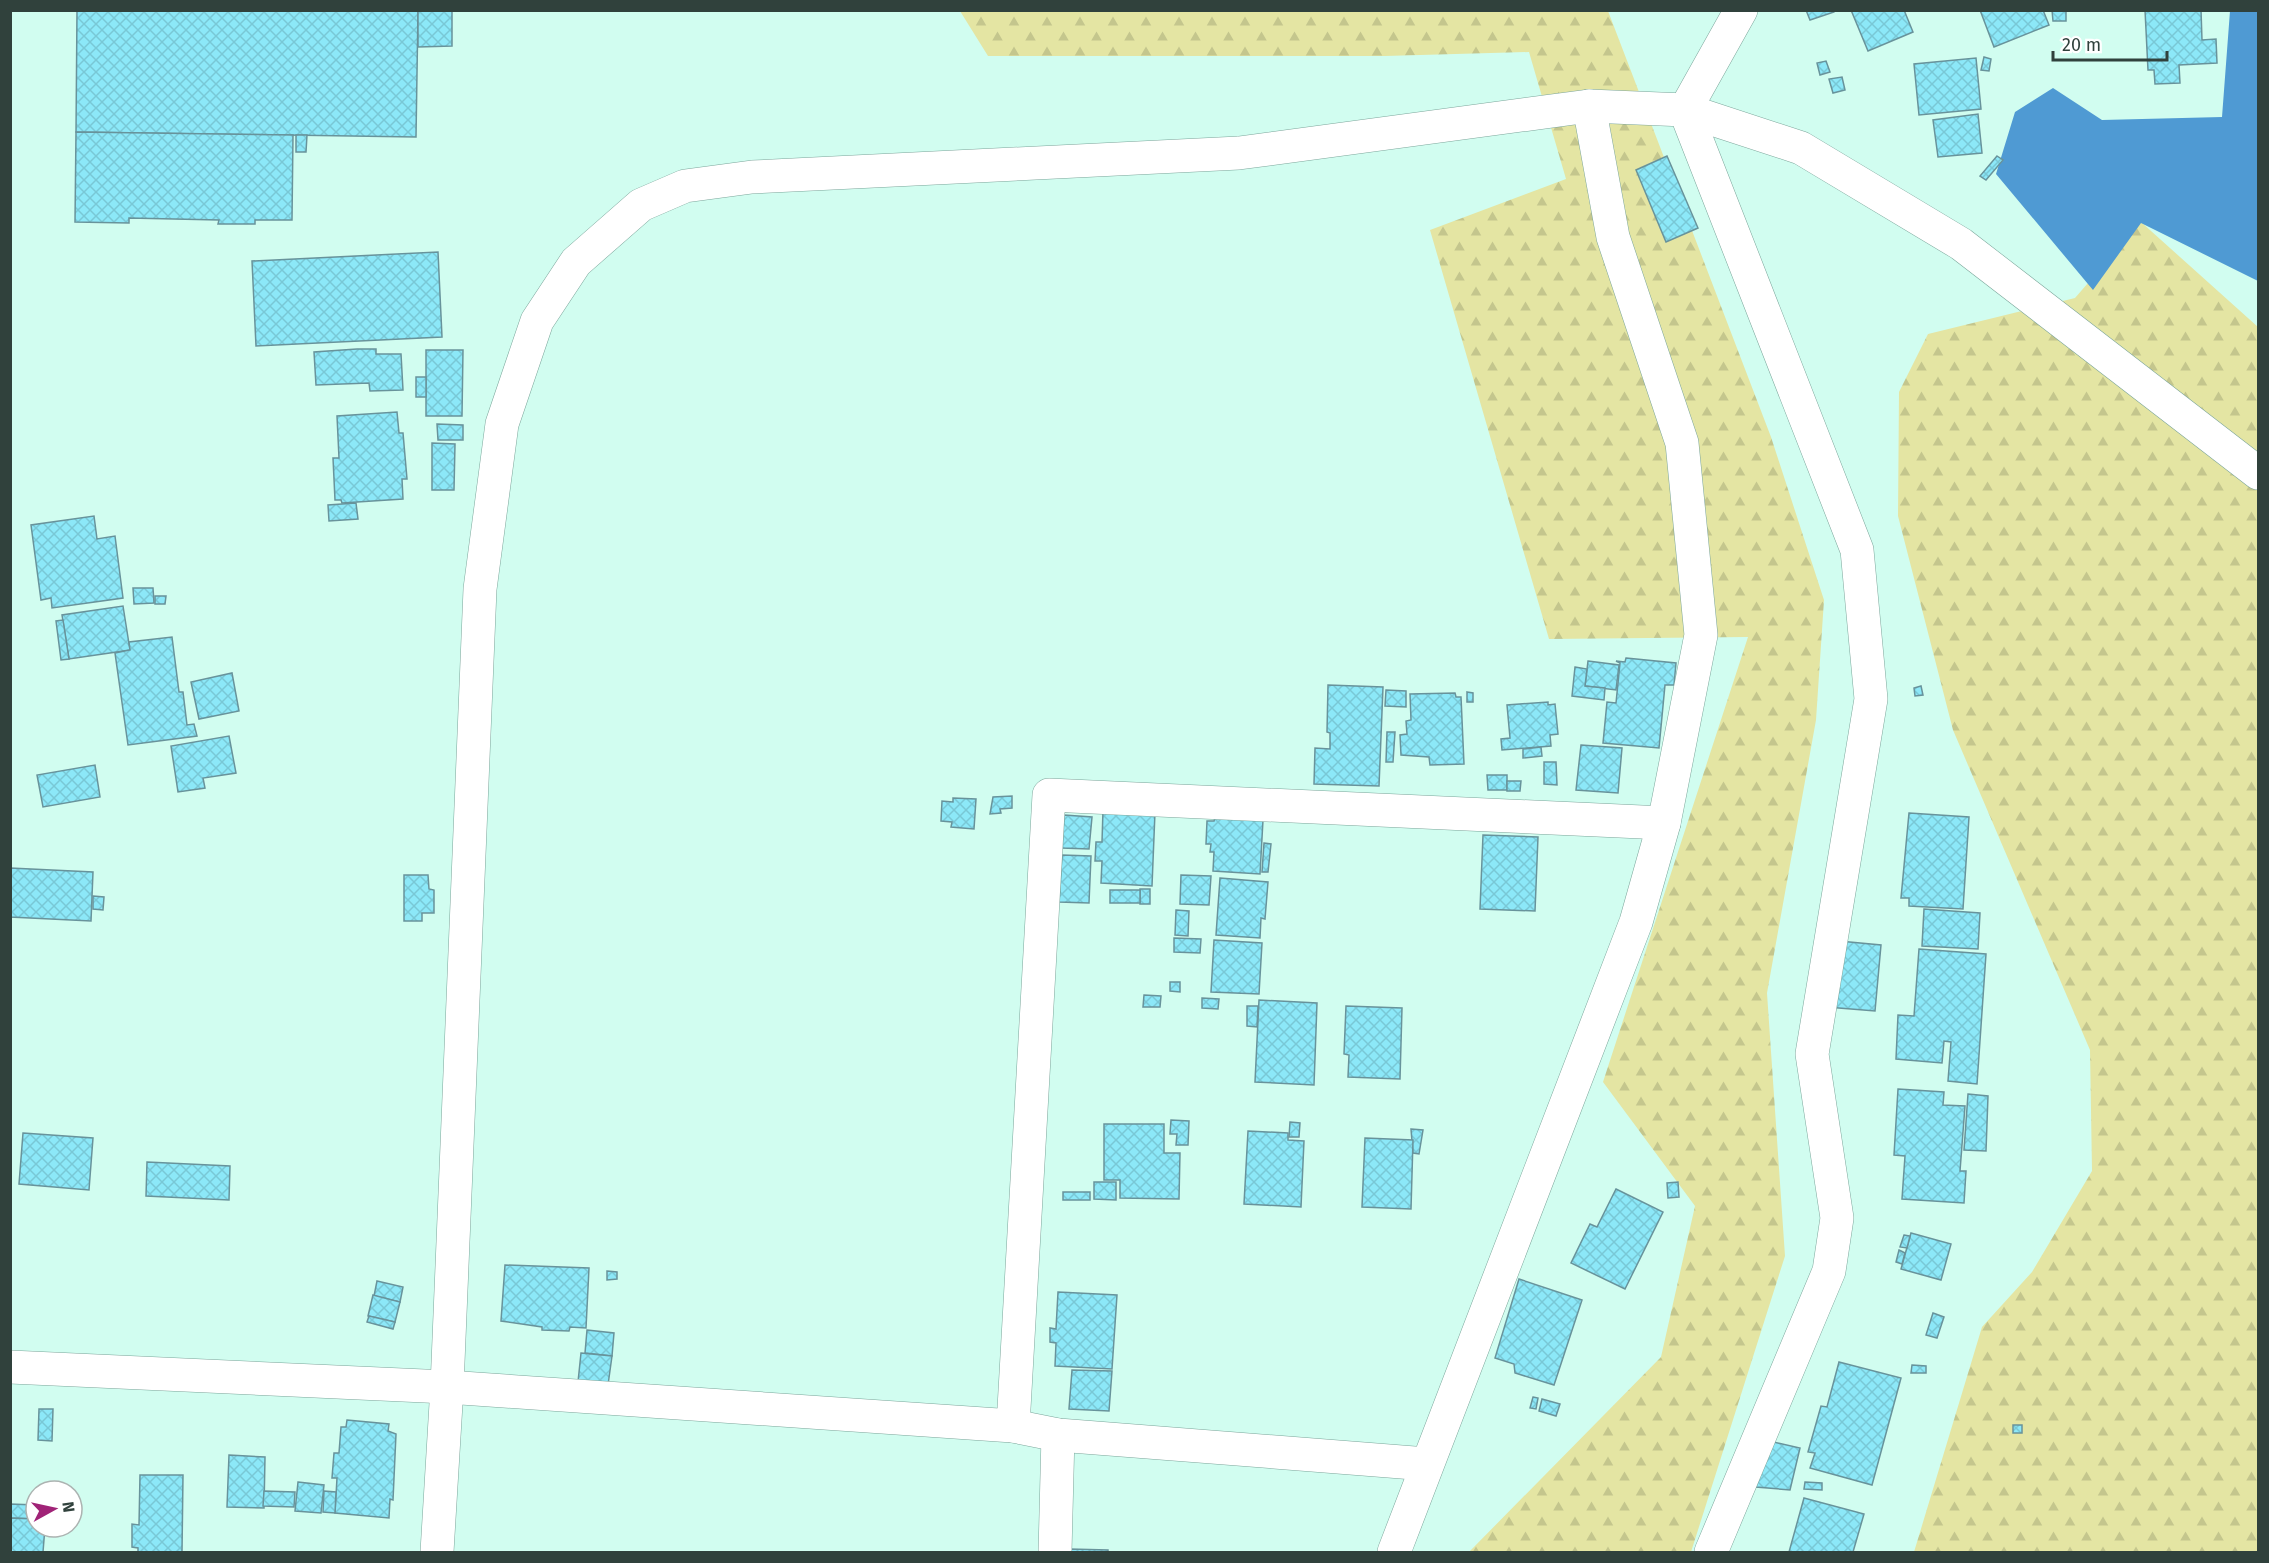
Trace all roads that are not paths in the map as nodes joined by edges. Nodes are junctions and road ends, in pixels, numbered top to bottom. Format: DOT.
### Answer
graph roads {
  1 [pos="1741,10"];
  2 [pos="1589,106"];
  3 [pos="1685,110"];
  4 [pos="2259,473"];
  5 [pos="1664,823"];
  6 [pos="10,1367"];
  7 [pos="447,1387"];
  8 [pos="1013,1426"];
  9 [pos="1058,1435"];
  10 [pos="1427,1464"];
  11 [pos="437,1552"];
  12 [pos="1056,1552"];
  13 [pos="1394,1552"];
  14 [pos="1712,1552"];
  1 -- 3 [label="street"];
  2 -- 3 [label="street"];
  2 -- 5 [label="street"];
  2 -- 7 [label="street"];
  3 -- 4 [label="street"];
  3 -- 14 [label="street"];
  5 -- 8 [label="street"];
  5 -- 10 [label="street"];
  6 -- 7 [label="street"];
  7 -- 8 [label="street"];
  7 -- 11 [label="street"];
  8 -- 9 [label="street"];
  9 -- 10 [label="street"];
  9 -- 12 [label="street"];
  10 -- 13 [label="street"];
}
